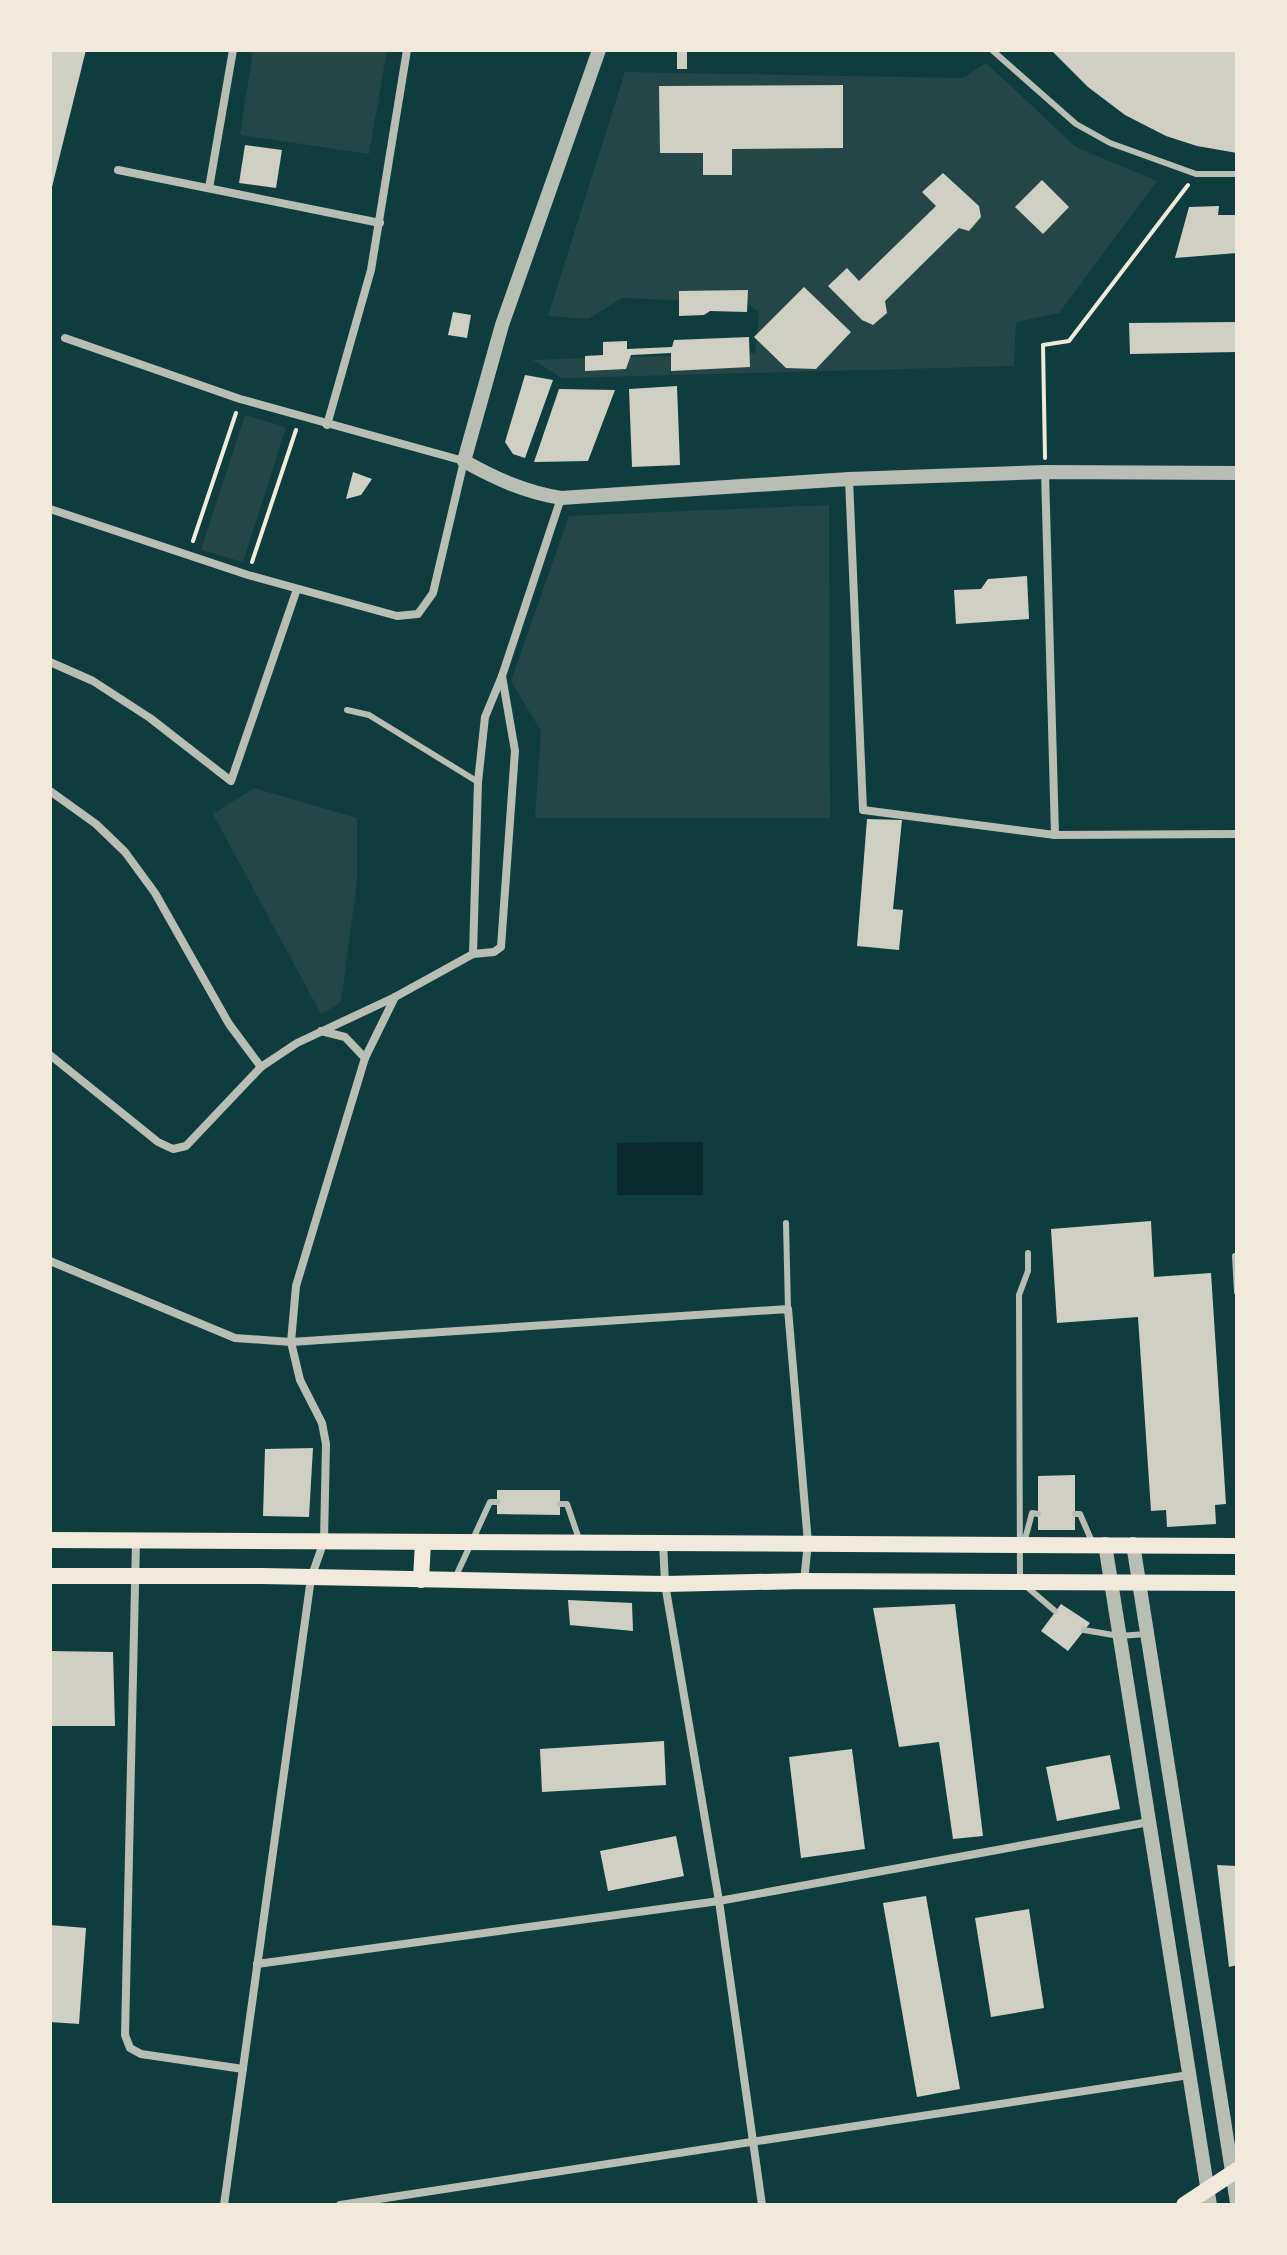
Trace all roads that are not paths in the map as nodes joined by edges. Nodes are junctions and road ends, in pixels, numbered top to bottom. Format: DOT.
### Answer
graph roads {
  1 [pos="233,50"];
  2 [pos="407,50"];
  3 [pos="599,50"];
  4 [pos="992,50"];
  5 [pos="118,170"];
  6 [pos="1237,174"];
  7 [pos="209,188"];
  8 [pos="380,223"];
  9 [pos="65,338"];
  10 [pos="327,425"];
  11 [pos="464,461"];
  12 [pos="1045,472"];
  13 [pos="1237,473"];
  14 [pos="849,479"];
  15 [pos="561,498"];
  16 [pos="50,509"];
  17 [pos="297,589"];
  18 [pos="50,662"];
  19 [pos="502,676"];
  20 [pos="347,710"];
  21 [pos="478,782"];
  22 [pos="50,791"];
  23 [pos="1237,834"];
  24 [pos="1055,835"];
  25 [pos="473,954"];
  26 [pos="395,997"];
  27 [pos="320,1031"];
  28 [pos="50,1055"];
  29 [pos="365,1058"];
  30 [pos="261,1067"];
  31 [pos="786,1223"];
  32 [pos="1028,1253"];
  33 [pos="1235,1256"];
  34 [pos="50,1261"];
  35 [pos="1237,1292"];
  36 [pos="788,1309"];
  37 [pos="291,1342"];
  38 [pos="497,1502"];
  39 [pos="560,1504"];
  40 [pos="1019,1514"];
  41 [pos="1075,1514"];
  42 [pos="50,1540"];
  43 [pos="136,1540"];
  44 [pos="324,1541"];
  45 [pos="423,1542"];
  46 [pos="470,1542"];
  47 [pos="580,1542"];
  48 [pos="663,1542"];
  49 [pos="808,1543"];
  50 [pos="1022,1544"];
  51 [pos="1099,1544"];
  52 [pos="1133,1544"];
  53 [pos="1237,1546"];
  54 [pos="50,1576"];
  55 [pos="135,1577"];
  56 [pos="311,1578"];
  57 [pos="421,1580"];
  58 [pos="455,1581"];
  59 [pos="804,1581"];
  60 [pos="1020,1581"];
  61 [pos="1137,1581"];
  62 [pos="1110,1582"];
  63 [pos="1237,1583"];
  64 [pos="665,1584"];
  65 [pos="1055,1611"];
  66 [pos="1084,1630"];
  67 [pos="1147,1634"];
  68 [pos="1119,1636"];
  69 [pos="1149,1822"];
  70 [pos="719,1901"];
  71 [pos="257,1964"];
  72 [pos="243,2069"];
  73 [pos="1189,2075"];
  74 [pos="751,2141"];
  75 [pos="1236,2171"];
  76 [pos="1209,2197"];
  77 [pos="1237,2203"];
  78 [pos="224,2205"];
  79 [pos="340,2205"];
  80 [pos="762,2205"];
  81 [pos="1184,2205"];
  1 -- 7 [label="street"];
  2 -- 8 [label="street"];
  3 -- 11 [label="street"];
  4 -- 6 [label="lane"];
  5 -- 7 [label="street"];
  7 -- 8 [label="street"];
  8 -- 10 [label="street"];
  9 -- 10 [label="street"];
  10 -- 11 [label="street"];
  11 -- 15 [label="street"];
  11 -- 17 [label="street"];
  12 -- 13 [label="street"];
  12 -- 14 [label="street"];
  12 -- 24 [label="street"];
  14 -- 15 [label="street"];
  14 -- 24 [label="street"];
  15 -- 19 [label="street"];
  16 -- 17 [label="street"];
  17 -- 18 [label="street"];
  19 -- 21 [label="street"];
  19 -- 25 [label="street"];
  20 -- 21 [label="lane"];
  21 -- 25 [label="street"];
  22 -- 30 [label="street"];
  23 -- 24 [label="street"];
  25 -- 26 [label="street"];
  26 -- 27 [label="street"];
  26 -- 29 [label="street"];
  27 -- 29 [label="street"];
  27 -- 30 [label="street"];
  28 -- 30 [label="street"];
  29 -- 37 [label="street"];
  31 -- 36 [label="lane"];
  32 -- 40 [label="lane"];
  33 -- 35 [label="lane"];
  34 -- 37 [label="street"];
  36 -- 37 [label="street"];
  36 -- 49 [label="street"];
  37 -- 44 [label="street"];
  38 -- 46 [label="lane"];
  39 -- 47 [label="lane"];
  40 -- 50 [label="lane"];
  40 -- 50 [label="lane"];
  41 -- 51 [label="lane"];
  42 -- 43 [label="main road"];
  43 -- 44 [label="main road"];
  43 -- 55 [label="street"];
  44 -- 45 [label="main road"];
  44 -- 56 [label="street"];
  45 -- 46 [label="main road"];
  45 -- 57 [label="main road"];
  46 -- 47 [label="main road"];
  46 -- 58 [label="lane"];
  47 -- 48 [label="main road"];
  48 -- 49 [label="main road"];
  48 -- 64 [label="street"];
  49 -- 50 [label="main road"];
  49 -- 59 [label="street"];
  50 -- 51 [label="main road"];
  50 -- 60 [label="lane"];
  51 -- 52 [label="main road"];
  51 -- 62 [label="street"];
  52 -- 53 [label="main road"];
  52 -- 61 [label="street"];
  54 -- 55 [label="main road"];
  55 -- 56 [label="main road"];
  55 -- 72 [label="street"];
  56 -- 57 [label="main road"];
  56 -- 71 [label="street"];
  57 -- 58 [label="main road"];
  58 -- 64 [label="main road"];
  59 -- 60 [label="main road"];
  59 -- 64 [label="main road"];
  60 -- 62 [label="main road"];
  60 -- 65 [label="lane"];
  61 -- 62 [label="main road"];
  61 -- 63 [label="main road"];
  61 -- 67 [label="street"];
  62 -- 68 [label="street"];
  64 -- 70 [label="street"];
  66 -- 68 [label="lane"];
  67 -- 68 [label="lane"];
  67 -- 75 [label="street"];
  68 -- 69 [label="street"];
  69 -- 70 [label="street"];
  69 -- 73 [label="street"];
  70 -- 71 [label="street"];
  70 -- 74 [label="street"];
  71 -- 72 [label="street"];
  72 -- 78 [label="street"];
  73 -- 74 [label="street"];
  73 -- 76 [label="street"];
  74 -- 79 [label="street"];
  74 -- 80 [label="street"];
  75 -- 76 [label="main road"];
  75 -- 77 [label="street"];
  76 -- 81 [label="main road"];
}
